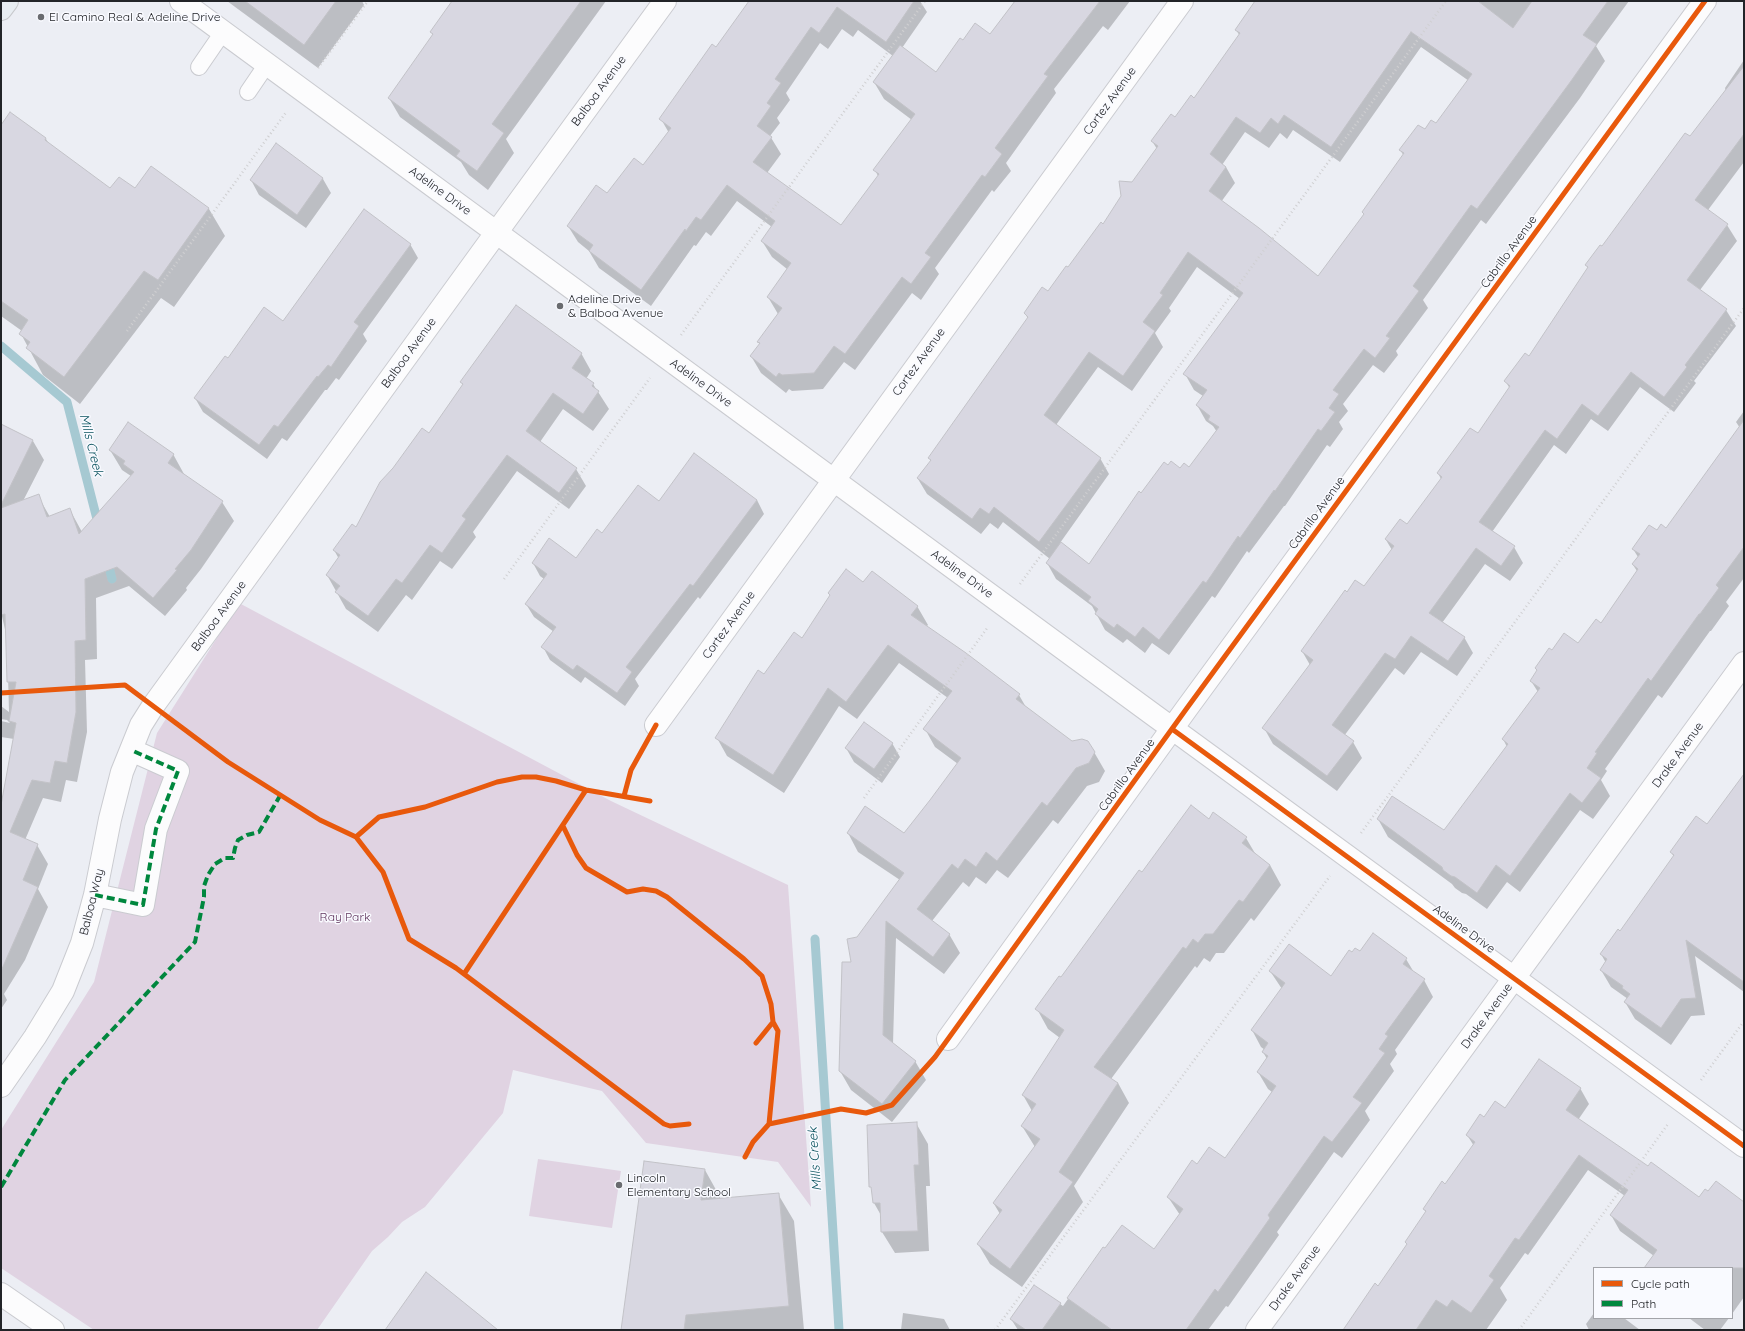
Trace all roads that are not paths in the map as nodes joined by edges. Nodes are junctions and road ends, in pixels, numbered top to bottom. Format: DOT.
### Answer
graph roads {
  1 [pos="7,1"];
  2 [pos="181,1"];
  3 [pos="665,1"];
  4 [pos="1182,1"];
  5 [pos="1705,1"];
  6 [pos="1,9"];
  7 [pos="223,32"];
  8 [pos="267,64"];
  9 [pos="199,66"];
  10 [pos="248,92"];
  11 [pos="496,233"];
  12 [pos="833,480"];
  13 [pos="1744,663"];
  14 [pos="153,706"];
  15 [pos="656,725"];
  16 [pos="1172,729"];
  17 [pos="131,750"];
  18 [pos="95,895"];
  19 [pos="1514,978"];
  20 [pos="948,1039"];
  21 [pos="1,1086"];
  22 [pos="1744,1146"];
  23 [pos="1,1294"];
  24 [pos="53,1330"];
  25 [pos="1257,1330"];
  1 -- 6 [label="main road"];
  2 -- 7 [label="street, Adeline Drive"];
  3 -- 11 [label="street, Balboa Avenue"];
  4 -- 12 [label="street, Cortez Avenue"];
  5 -- 16 [label="street, Cabrillo Avenue"];
  7 -- 8 [label="street, Adeline Drive"];
  7 -- 9 [label="lane"];
  8 -- 10 [label="lane"];
  8 -- 11 [label="street, Adeline Drive"];
  11 -- 12 [label="street, Adeline Drive"];
  11 -- 14 [label="street, Balboa Avenue"];
  12 -- 15 [label="street, Cortez Avenue"];
  12 -- 16 [label="street, Adeline Drive"];
  13 -- 19 [label="street, Drake Avenue"];
  14 -- 17 [label="street, Balboa Way"];
  16 -- 19 [label="street, Adeline Drive"];
  16 -- 20 [label="street, Cabrillo Avenue"];
  17 -- 18 [label="street, Balboa Way"];
  17 -- 18 [label="street"];
  18 -- 21 [label="street, Balboa Way"];
  19 -- 22 [label="street, Adeline Drive"];
  19 -- 25 [label="street, Drake Avenue"];
  23 -- 24 [label="street"];
}
